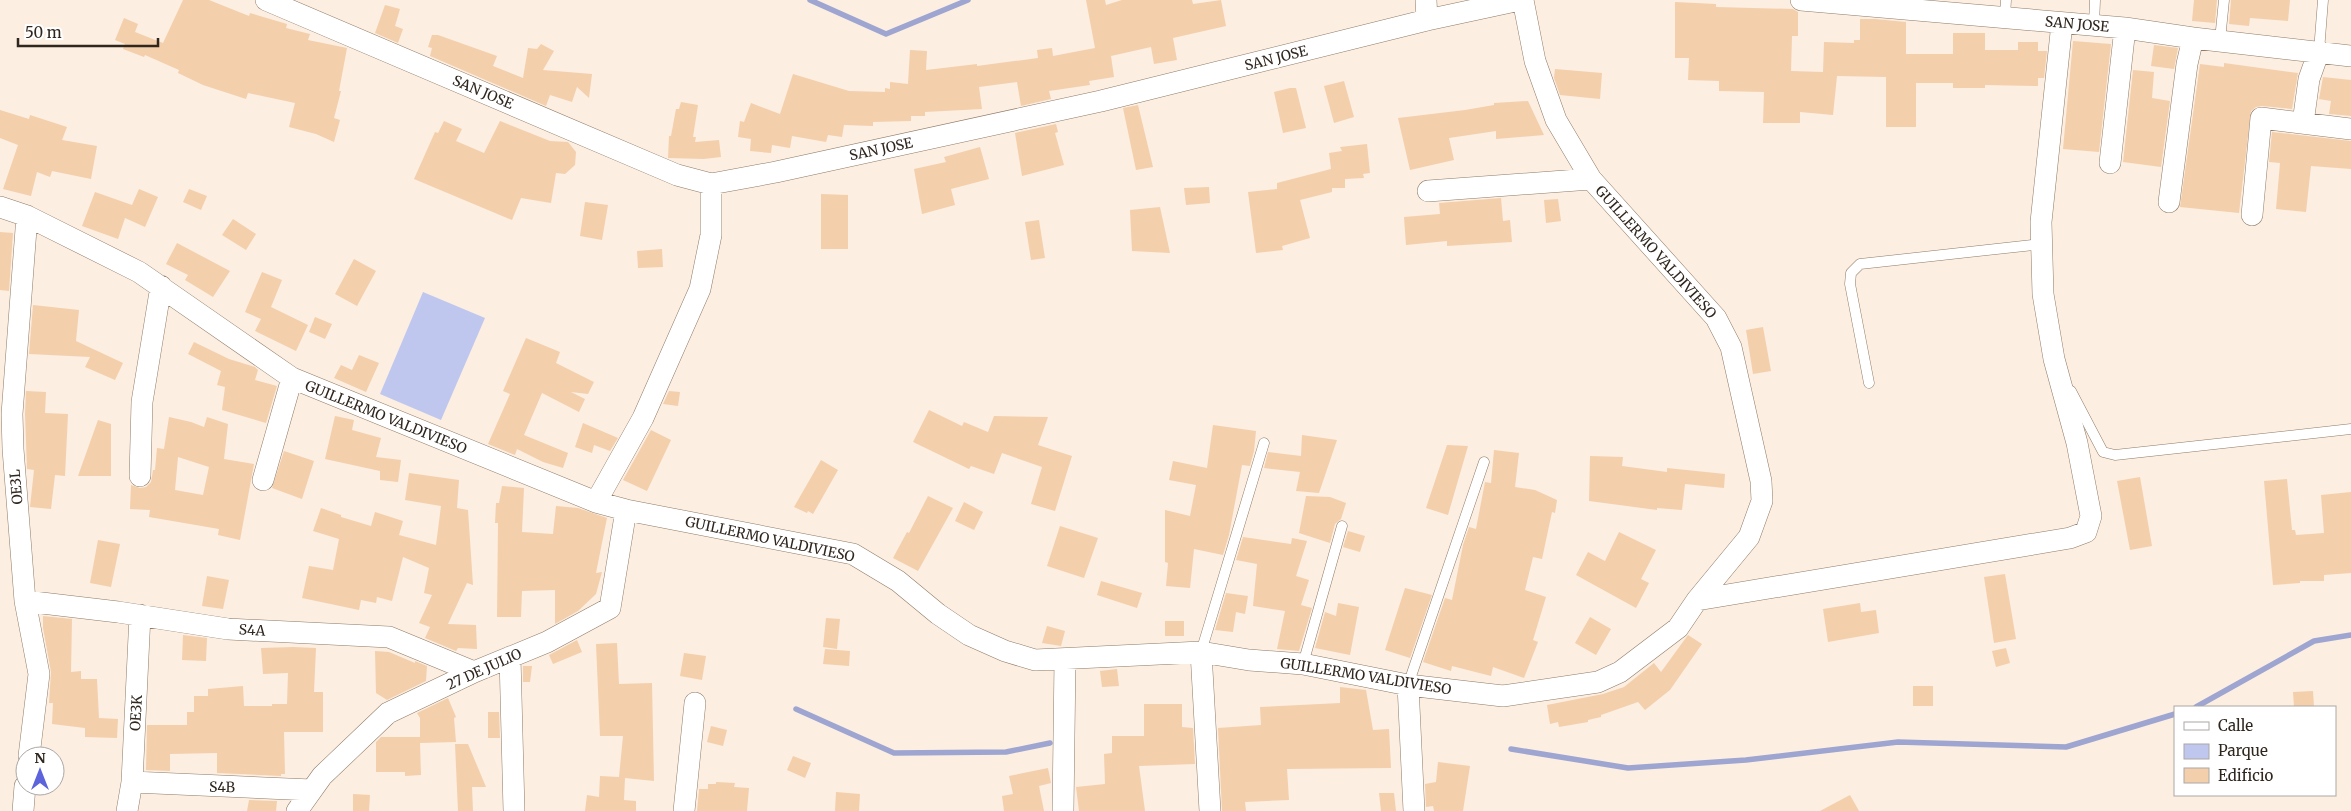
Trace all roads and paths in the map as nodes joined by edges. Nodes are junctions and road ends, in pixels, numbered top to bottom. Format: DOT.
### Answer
graph roads {
  1 [pos="266,0"];
  2 [pos="1521,0"];
  3 [pos="1801,0"];
  4 [pos="2095,0"];
  5 [pos="2224,0"];
  6 [pos="2323,0"];
  7 [pos="1900,4"];
  8 [pos="2006,8"];
  9 [pos="1426,10"];
  10 [pos="2062,23"];
  11 [pos="2094,25"];
  12 [pos="2125,28"];
  13 [pos="2193,38"];
  14 [pos="2220,40"];
  15 [pos="2319,51"];
  16 [pos="2351,56"];
  17 [pos="2303,123"];
  18 [pos="2351,128"];
  19 [pos="2110,162"];
  20 [pos="1591,179"];
  21 [pos="711,184"];
  22 [pos="1428,191"];
  23 [pos="2169,202"];
  24 [pos="0,208"];
  25 [pos="2252,215"];
  26 [pos="28,216"];
  27 [pos="2042,244"];
  28 [pos="161,286"];
  29 [pos="2054,359"];
  30 [pos="292,378"];
  31 [pos="1869,383"];
  32 [pos="2351,429"];
  33 [pos="1264,443"];
  34 [pos="1484,462"];
  35 [pos="140,476"];
  36 [pos="263,480"];
  37 [pos="596,502"];
  38 [pos="626,510"];
  39 [pos="1342,526"];
  40 [pos="1697,600"];
  41 [pos="25,602"];
  42 [pos="140,615"];
  43 [pos="1202,652"];
  44 [pos="510,657"];
  45 [pos="1065,660"];
  46 [pos="1304,664"];
  47 [pos="474,672"];
  48 [pos="1408,686"];
  49 [pos="695,703"];
  50 [pos="30,746"];
  51 [pos="132,782"];
  52 [pos="312,790"];
  53 [pos="25,796"];
  54 [pos="23,811"];
  55 [pos="127,811"];
  56 [pos="297,811"];
  57 [pos="514,811"];
  58 [pos="684,811"];
  59 [pos="1063,811"];
  60 [pos="1210,811"];
  61 [pos="1414,811"];
  1 -- 21 [label="street, SAN JOSE"];
  2 -- 9 [label="street, SAN JOSE"];
  2 -- 20 [label="street, GUILLERMO VALDIVIESO"];
  3 -- 7 [label="street, SAN JOSE"];
  4 -- 11 [label="lane"];
  5 -- 14 [label="lane"];
  6 -- 15 [label="lane"];
  7 -- 8 [label="street, SAN JOSE"];
  8 -- 10 [label="street, SAN JOSE"];
  9 -- 21 [label="street, SAN JOSE"];
  10 -- 11 [label="street, SAN JOSE"];
  10 -- 27 [label="street"];
  11 -- 12 [label="street, SAN JOSE"];
  12 -- 13 [label="street, SAN JOSE"];
  12 -- 19 [label="street"];
  13 -- 14 [label="street, SAN JOSE"];
  13 -- 23 [label="street"];
  14 -- 15 [label="street, SAN JOSE"];
  15 -- 16 [label="street, SAN JOSE"];
  15 -- 17 [label="street"];
  17 -- 18 [label="street"];
  17 -- 25 [label="street"];
  20 -- 22 [label="street"];
  20 -- 40 [label="street, GUILLERMO VALDIVIESO"];
  21 -- 37 [label="street"];
  24 -- 26 [label="street, GUILLERMO VALDIVIESO"];
  26 -- 28 [label="street, GUILLERMO VALDIVIESO"];
  26 -- 41 [label="street, OE3L"];
  27 -- 29 [label="street"];
  27 -- 31 [label="lane"];
  28 -- 30 [label="street, GUILLERMO VALDIVIESO"];
  28 -- 35 [label="street"];
  29 -- 32 [label="lane"];
  29 -- 40 [label="street"];
  30 -- 36 [label="street"];
  30 -- 37 [label="street, GUILLERMO VALDIVIESO"];
  33 -- 43 [label="lane"];
  34 -- 48 [label="lane"];
  37 -- 38 [label="street, GUILLERMO VALDIVIESO"];
  38 -- 44 [label="street, 27 DE JULIO"];
  38 -- 45 [label="street, GUILLERMO VALDIVIESO"];
  39 -- 46 [label="lane"];
  40 -- 48 [label="street, GUILLERMO VALDIVIESO"];
  41 -- 42 [label="street, S4A"];
  41 -- 50 [label="street, OE3L"];
  42 -- 47 [label="street, S4A"];
  42 -- 51 [label="street, OE3K"];
  43 -- 45 [label="street, GUILLERMO VALDIVIESO"];
  43 -- 46 [label="street, GUILLERMO VALDIVIESO"];
  43 -- 60 [label="street"];
  44 -- 47 [label="street, 27 DE JULIO"];
  44 -- 57 [label="street"];
  45 -- 59 [label="street"];
  46 -- 48 [label="street, GUILLERMO VALDIVIESO"];
  47 -- 52 [label="street, 27 DE JULIO"];
  48 -- 61 [label="street"];
  49 -- 58 [label="street"];
  51 -- 52 [label="street, S4B"];
  51 -- 55 [label="street, OE3K"];
  52 -- 56 [label="street, 27 DE JULIO"];
  53 -- 54 [label="street"];
}
